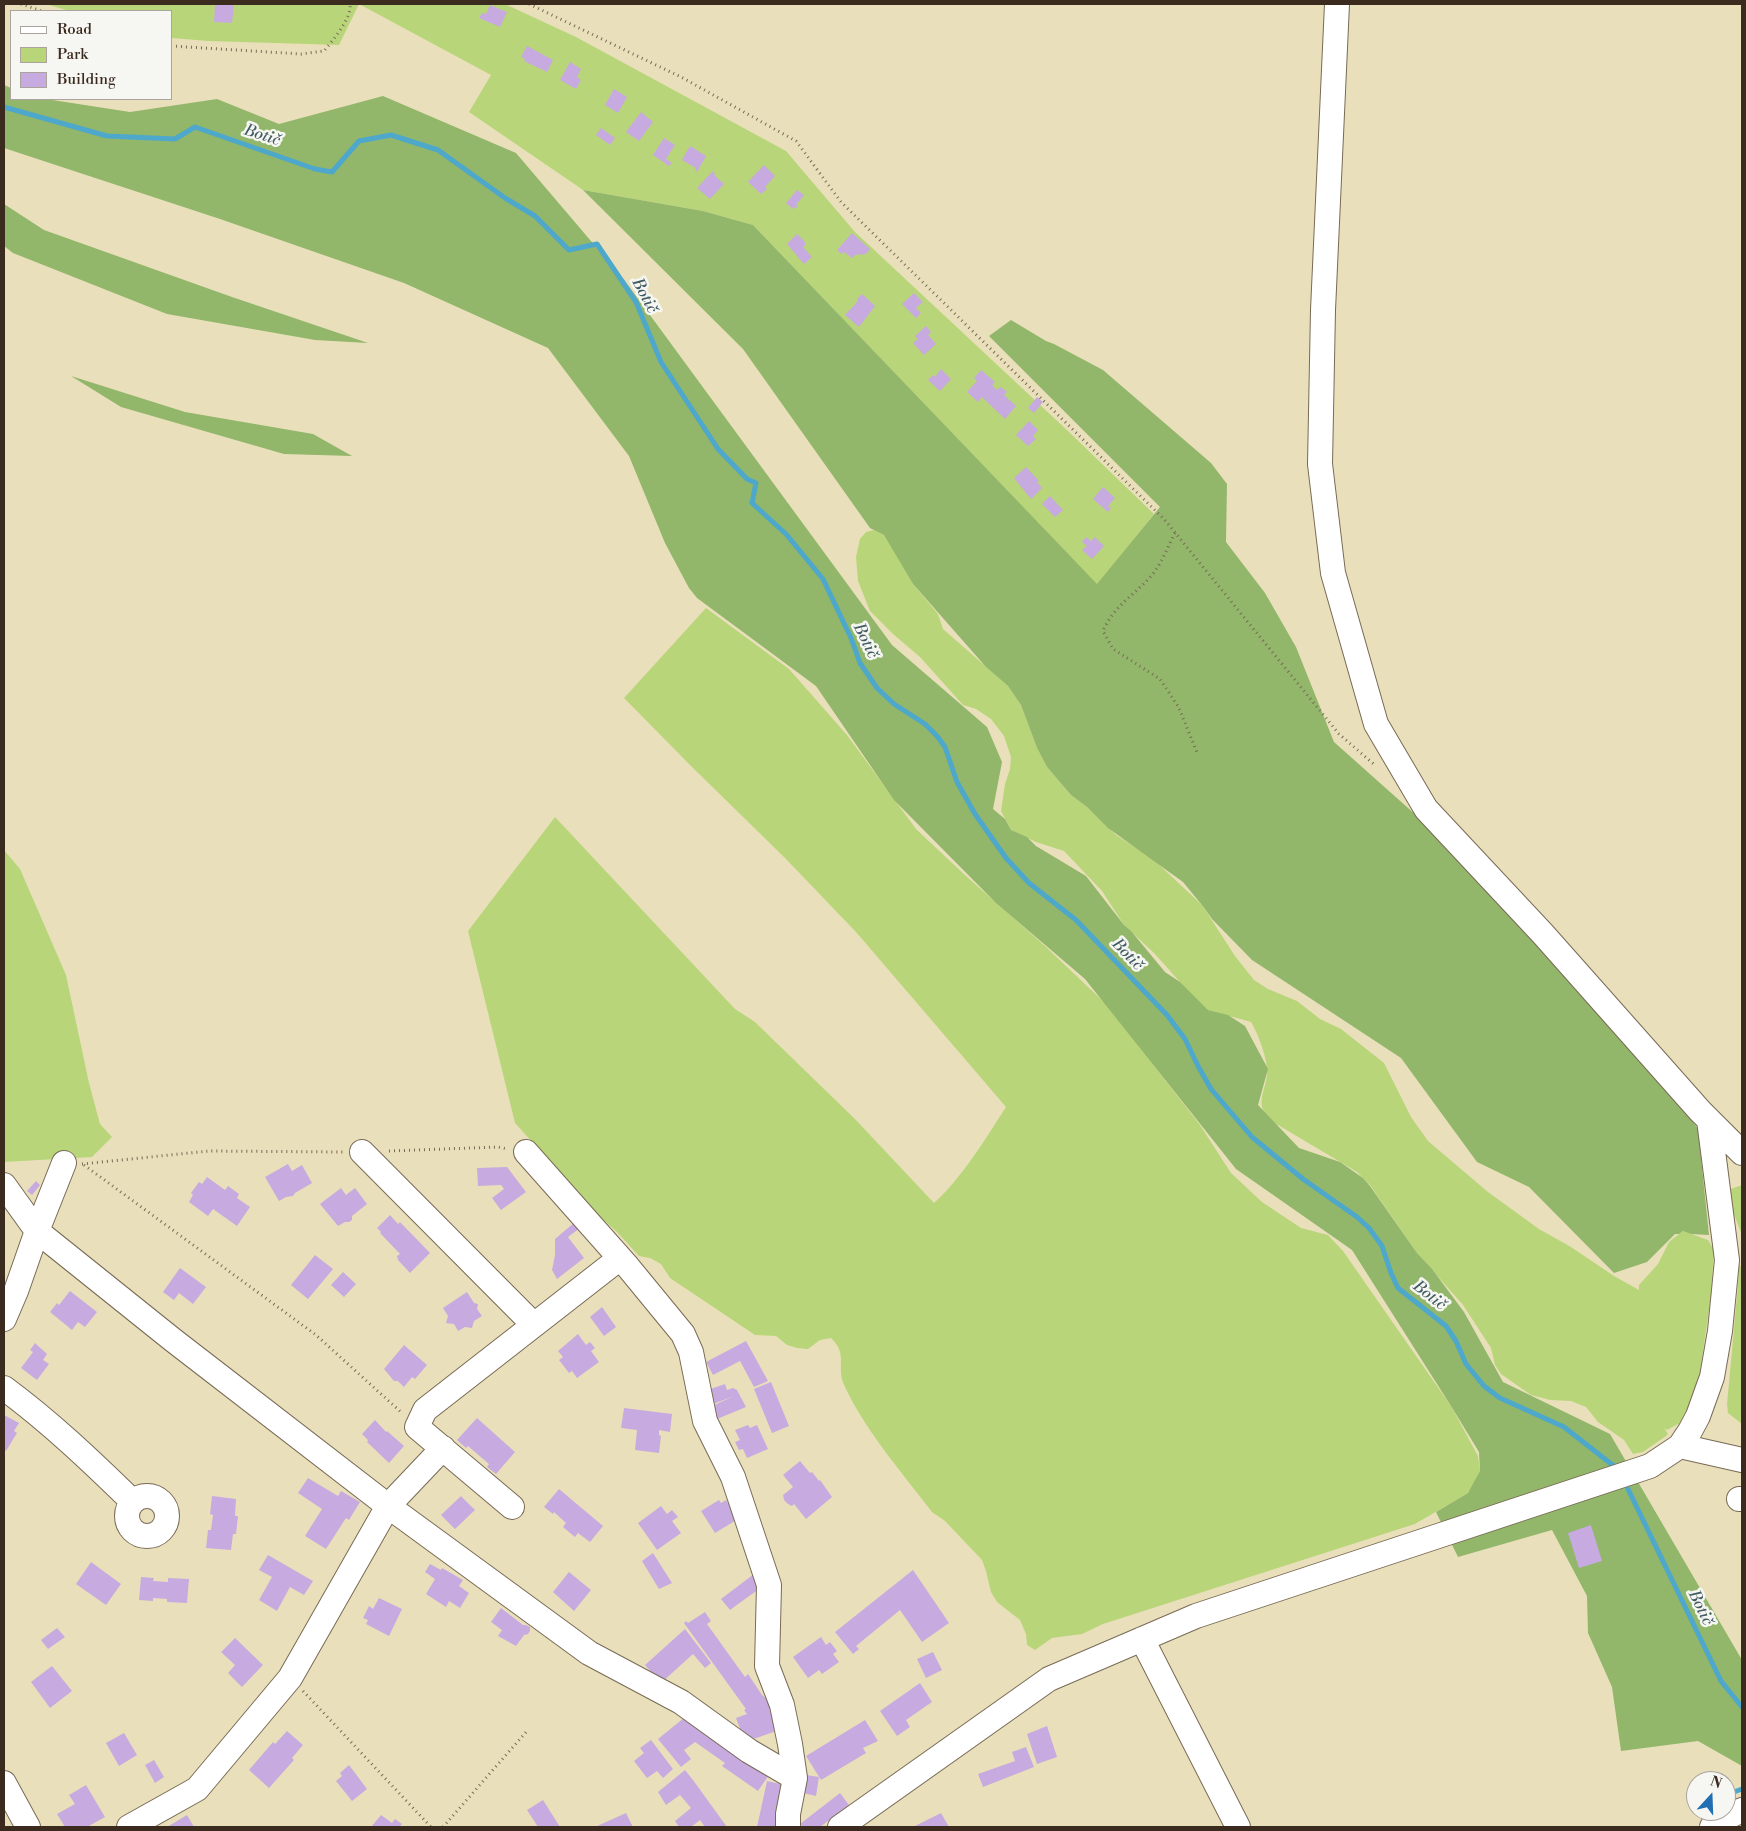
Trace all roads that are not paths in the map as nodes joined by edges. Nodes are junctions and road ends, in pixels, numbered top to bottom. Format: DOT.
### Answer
graph roads {
  1 [pos="1337,4"];
  2 [pos="1709,1120"];
  3 [pos="362,1152"];
  4 [pos="526,1152"];
  5 [pos="1742,1153"];
  6 [pos="73,1164"];
  7 [pos="4,1185"];
  8 [pos="37,1231"];
  9 [pos="620,1258"];
  10 [pos="4,1319"];
  11 [pos="534,1325"];
  12 [pos="4,1388"];
  13 [pos="1680,1446"];
  14 [pos="443,1448"];
  15 [pos="1742,1460"];
  16 [pos="132,1501"];
  17 [pos="388,1506"];
  18 [pos="512,1507"];
  19 [pos="1142,1639"];
  20 [pos="795,1778"];
  21 [pos="4,1783"];
  22 [pos="1742,1810"];
  23 [pos="1714,1825"];
  24 [pos="28,1827"];
  25 [pos="129,1827"];
  26 [pos="788,1827"];
  27 [pos="840,1827"];
  28 [pos="1238,1827"];
  1 -- 2 [label="street"];
  2 -- 5 [label="street"];
  2 -- 13 [label="street"];
  3 -- 11 [label="street"];
  4 -- 9 [label="street"];
  6 -- 8 [label="street"];
  7 -- 8 [label="street"];
  8 -- 10 [label="street"];
  8 -- 17 [label="street"];
  9 -- 11 [label="street"];
  9 -- 20 [label="street"];
  11 -- 14 [label="street"];
  12 -- 16 [label="street"];
  13 -- 15 [label="street"];
  13 -- 19 [label="street"];
  14 -- 17 [label="street"];
  14 -- 18 [label="street"];
  17 -- 20 [label="street"];
  17 -- 25 [label="street"];
  19 -- 27 [label="street"];
  19 -- 28 [label="street"];
  20 -- 26 [label="street"];
  21 -- 24 [label="street"];
  22 -- 23 [label="street"];
}
